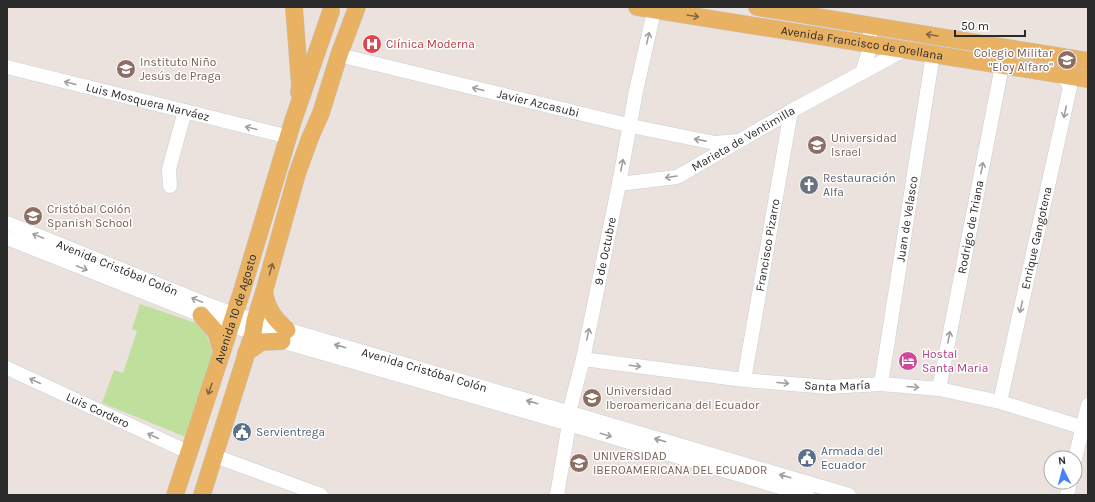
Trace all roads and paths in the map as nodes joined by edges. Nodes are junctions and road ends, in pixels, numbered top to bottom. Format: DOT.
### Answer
graph roads {
  1 [pos="294,7"];
  2 [pos="348,7"];
  3 [pos="358,7"];
  4 [pos="364,7"];
  5 [pos="637,7"];
  6 [pos="758,7"];
  7 [pos="327,9"];
  8 [pos="655,9"];
  9 [pos="871,24"];
  10 [pos="350,28"];
  11 [pos="869,44"];
  12 [pos="904,50"];
  13 [pos="933,54"];
  14 [pos="339,55"];
  15 [pos="1067,57"];
  16 [pos="1088,61"];
  17 [pos="1002,66"];
  18 [pos="7,67"];
  19 [pos="862,73"];
  20 [pos="1063,75"];
  21 [pos="1088,79"];
  22 [pos="300,86"];
  23 [pos="185,111"];
  24 [pos="791,111"];
  25 [pos="293,121"];
  26 [pos="630,125"];
  27 [pos="289,137"];
  28 [pos="310,138"];
  29 [pos="738,141"];
  30 [pos="619,184"];
  31 [pos="170,186"];
  32 [pos="7,223"];
  33 [pos="7,238"];
  34 [pos="264,292"];
  35 [pos="201,315"];
  36 [pos="232,320"];
  37 [pos="254,326"];
  38 [pos="285,336"];
  39 [pos="222,352"];
  40 [pos="246,353"];
  41 [pos="582,359"];
  42 [pos="7,368"];
  43 [pos="744,380"];
  44 [pos="881,384"];
  45 [pos="939,389"];
  46 [pos="1000,402"];
  47 [pos="1088,404"];
  48 [pos="569,418"];
  49 [pos="1085,428"];
  50 [pos="1078,450"];
  51 [pos="188,452"];
  52 [pos="214,456"];
  53 [pos="809,491"];
  54 [pos="175,495"];
  55 [pos="202,495"];
  56 [pos="321,495"];
  57 [pos="557,495"];
  58 [pos="849,495"];
  1 -- 22 [label="main road, Avenida 10 de Agosto"];
  2 -- 28 [label="main road, Avenida 10 de Agosto"];
  3 -- 10 [label="main road, Avenida 10 de Agosto"];
  4 -- 10 [label="main road"];
  5 -- 8 [label="main road, Avenida Francisco de Orellana"];
  6 -- 9 [label="main road, Avenida Francisco de Orellana"];
  7 -- 22 [label="main road"];
  7 -- 25 [label="main road, Avenida 10 de Agosto"];
  8 -- 11 [label="main road, Avenida Francisco de Orellana, one-way"];
  26 -- 8 [label="street, 9 de Octubre, one-way"];
  9 -- 11 [label="street"];
  15 -- 9 [label="main road, Avenida Francisco de Orellana, one-way"];
  10 -- 14 [label="main road, Avenida 10 de Agosto"];
  11 -- 12 [label="main road, Avenida Francisco de Orellana"];
  11 -- 19 [label="street"];
  12 -- 13 [label="main road, Avenida Francisco de Orellana"];
  12 -- 19 [label="street, Marieta de Ventimilla"];
  13 -- 17 [label="main road, Avenida Francisco de Orellana"];
  13 -- 44 [label="street, Juan de Velasco"];
  26 -- 14 [label="street, Javier Azcasubi, one-way"];
  14 -- 28 [label="main road, Avenida 10 de Agosto"];
  15 -- 16 [label="main road, Avenida Francisco de Orellana"];
  15 -- 20 [label="main road"];
  17 -- 20 [label="main road, Avenida Francisco de Orellana"];
  45 -- 17 [label="street, Rodrigo de Triana, one-way"];
  23 -- 18 [label="street, Luis Mosquera Narváez, one-way"];
  19 -- 24 [label="street, Marieta de Ventimilla"];
  20 -- 21 [label="main road, Avenida Francisco de Orellana"];
  20 -- 46 [label="street, Enrique Gangotena, one-way"];
  22 -- 25 [label="main road, Avenida 10 de Agosto"];
  27 -- 23 [label="street, Luis Mosquera Narváez, one-way"];
  23 -- 31 [label="street"];
  24 -- 29 [label="street, Marieta de Ventimilla"];
  24 -- 43 [label="street, Francisco Pizarro"];
  25 -- 27 [label="main road, Avenida 10 de Agosto"];
  29 -- 26 [label="street, Javier Azcasubi, one-way"];
  30 -- 26 [label="street, 9 de Octubre, one-way"];
  27 -- 36 [label="main road, Avenida 10 de Agosto"];
  34 -- 28 [label="main road, Avenida 10 de Agosto, one-way"];
  29 -- 30 [label="street, Marieta de Ventimilla, one-way"];
  41 -- 30 [label="street, 9 de Octubre, one-way"];
  36 -- 32 [label="street, Avenida Cristóbal Colón, one-way"];
  33 -- 35 [label="street, Avenida Cristóbal Colón, one-way"];
  34 -- 37 [label="main road, Avenida 10 de Agosto"];
  34 -- 38 [label="main road"];
  35 -- 36 [label="street, Avenida Cristóbal Colón"];
  35 -- 39 [label="main road"];
  36 -- 37 [label="street, Avenida Cristóbal Colón"];
  36 -- 39 [label="main road, Avenida 10 de Agosto"];
  37 -- 38 [label="street, Avenida Cristóbal Colón"];
  37 -- 40 [label="main road, Avenida 10 de Agosto"];
  38 -- 40 [label="main road"];
  38 -- 48 [label="street, Avenida Cristóbal Colón"];
  39 -- 51 [label="main road, Avenida 10 de Agosto, one-way"];
  40 -- 52 [label="main road, Avenida 10 de Agosto"];
  41 -- 43 [label="street, Santa María, one-way"];
  41 -- 48 [label="street, 9 de Octubre"];
  51 -- 42 [label="street, Luis Cordero, one-way"];
  43 -- 44 [label="street, Santa María, one-way"];
  44 -- 45 [label="street, Santa María, one-way"];
  45 -- 46 [label="street, Santa María"];
  46 -- 49 [label="street, Santa María"];
  47 -- 49 [label="street"];
  48 -- 53 [label="street, Avenida Cristóbal Colón"];
  48 -- 57 [label="street, 9 de Octubre"];
  49 -- 50 [label="street"];
  51 -- 54 [label="main road, Avenida 10 de Agosto"];
  52 -- 55 [label="main road, Avenida 10 de Agosto"];
  52 -- 56 [label="street"];
  53 -- 58 [label="street, Avenida Cristóbal Colón"];
}
